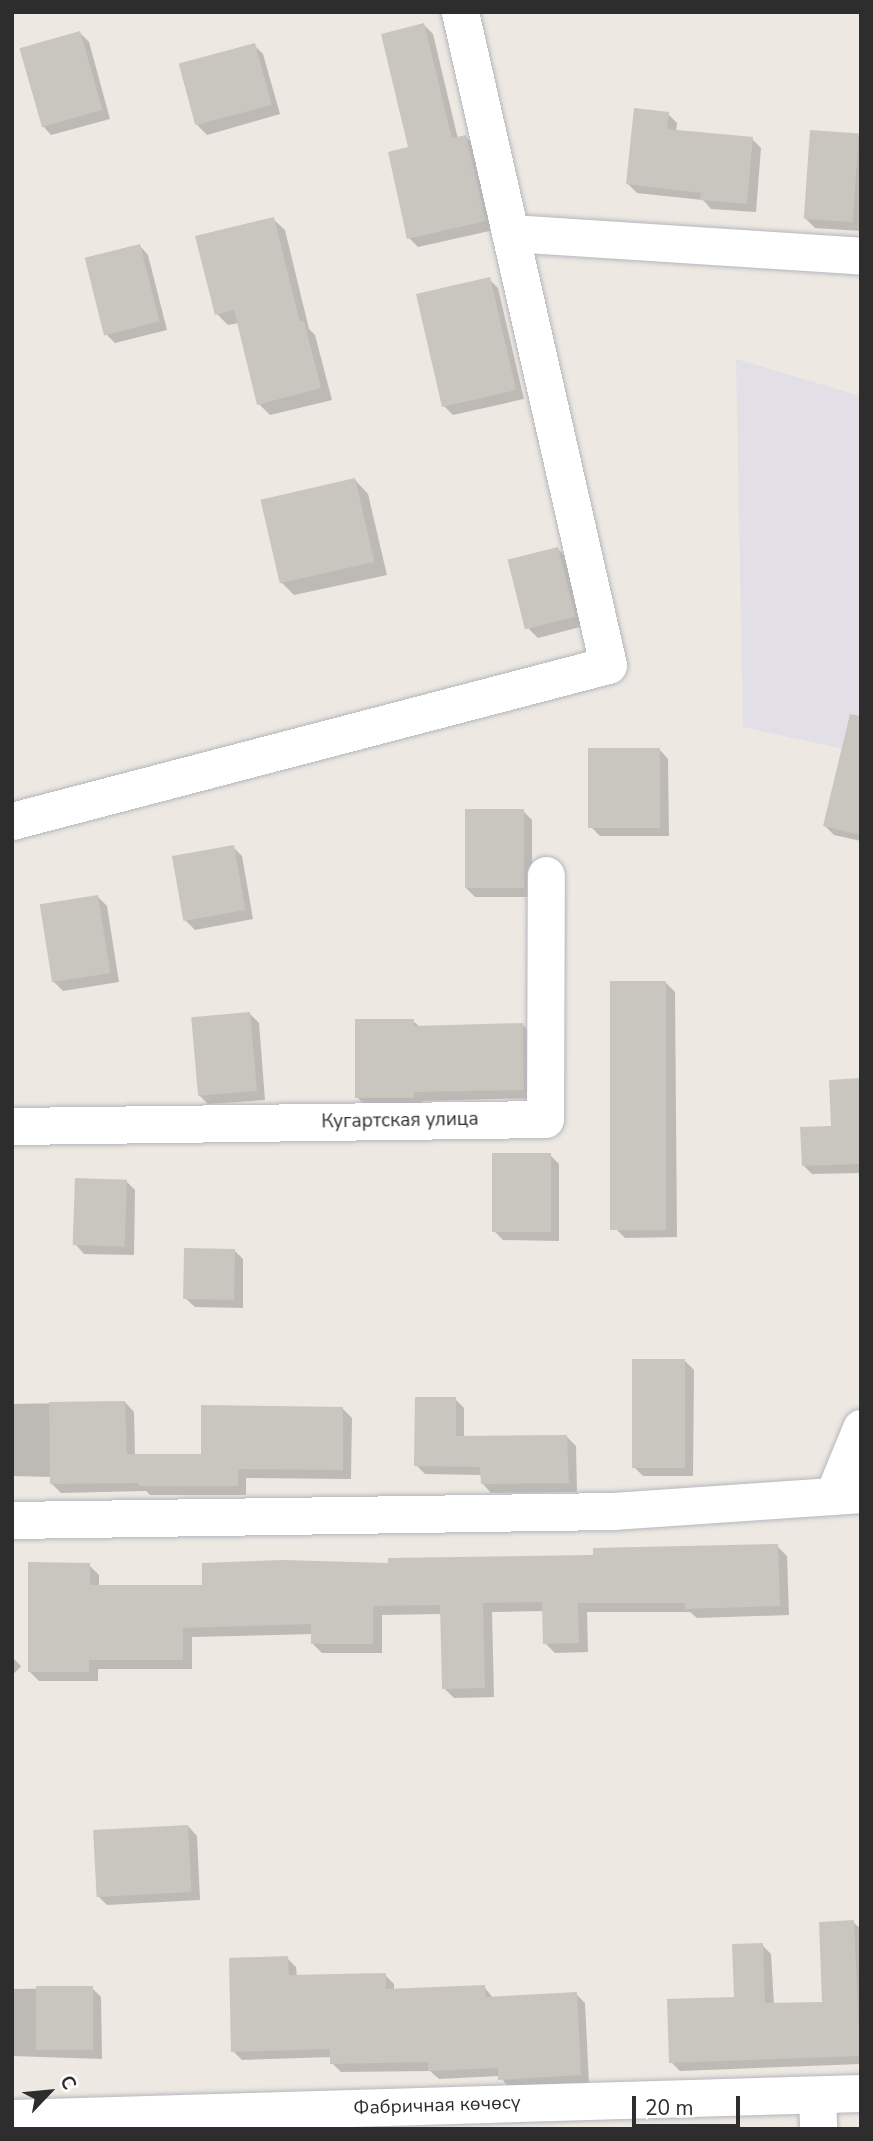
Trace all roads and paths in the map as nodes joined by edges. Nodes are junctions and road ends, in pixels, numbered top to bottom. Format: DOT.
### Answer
graph roads {
  1 [pos="460,12"];
  2 [pos="510,233"];
  3 [pos="861,256"];
  4 [pos="12,821"];
  5 [pos="546,875"];
  6 [pos="12,1126"];
  7 [pos="861,1428"];
  8 [pos="847,1495"];
  9 [pos="12,1520"];
  10 [pos="861,2093"];
  11 [pos="817,2112"];
  12 [pos="12,2118"];
  1 -- 2 [label="street"];
  2 -- 3 [label="street"];
  2 -- 4 [label="street"];
  5 -- 6 [label="street, Кугартская улица"];
  7 -- 8 [label="street"];
  8 -- 9 [label="street"];
  10 -- 11 [label="street, Фабричная көчөсү"];
  11 -- 12 [label="street, Фабричная көчөсү"];
}
